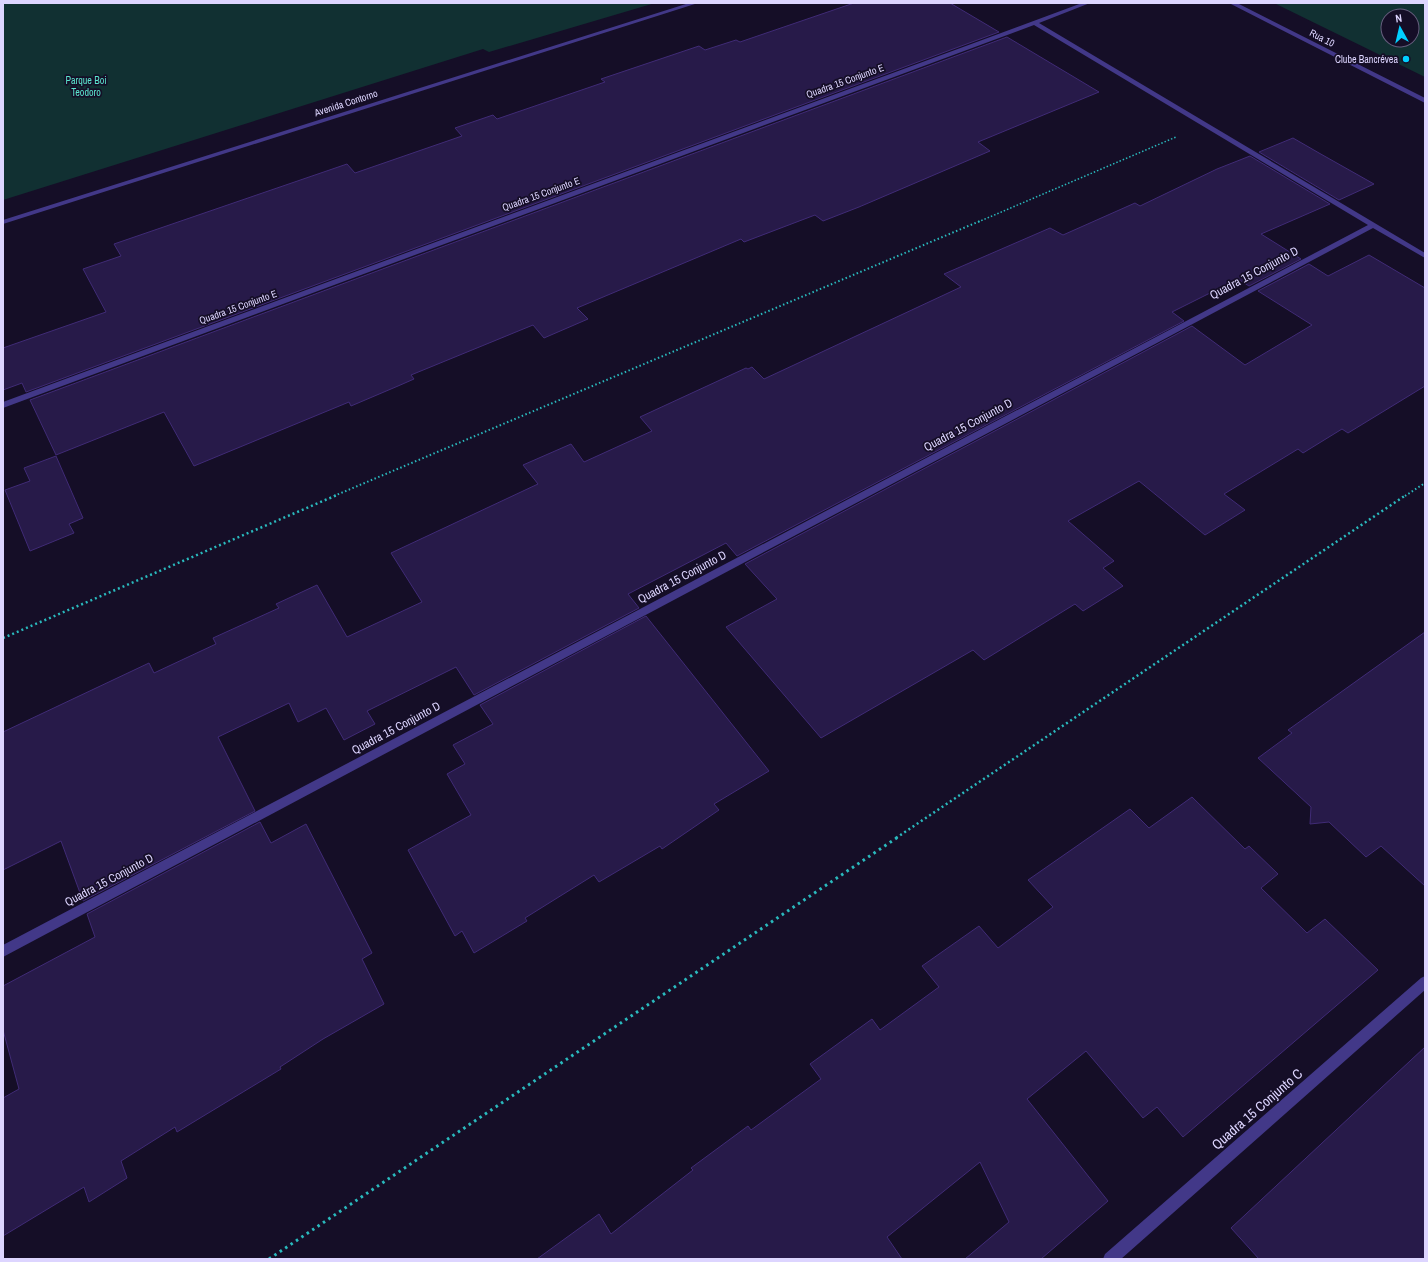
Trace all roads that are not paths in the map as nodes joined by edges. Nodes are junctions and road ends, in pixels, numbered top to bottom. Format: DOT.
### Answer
graph roads {
  1 [pos="695,3"];
  2 [pos="1087,3"];
  3 [pos="1232,3"];
  4 [pos="1033,22"];
  5 [pos="1425,101"];
  6 [pos="3,222"];
  7 [pos="1373,225"];
  8 [pos="1425,256"];
  9 [pos="3,406"];
  10 [pos="3,951"];
  11 [pos="1425,982"];
  12 [pos="1110,1259"];
  1 -- 6 [label="street, Avenida Contorno"];
  2 -- 4 [label="street, Quadra 15 Conjunto E"];
  3 -- 5 [label="street, Rua 10"];
  4 -- 7 [label="street"];
  4 -- 9 [label="street, Quadra 15 Conjunto E"];
  7 -- 8 [label="street"];
  7 -- 10 [label="street, Quadra 15 Conjunto D"];
  11 -- 12 [label="street, Quadra 15 Conjunto C"];
}
